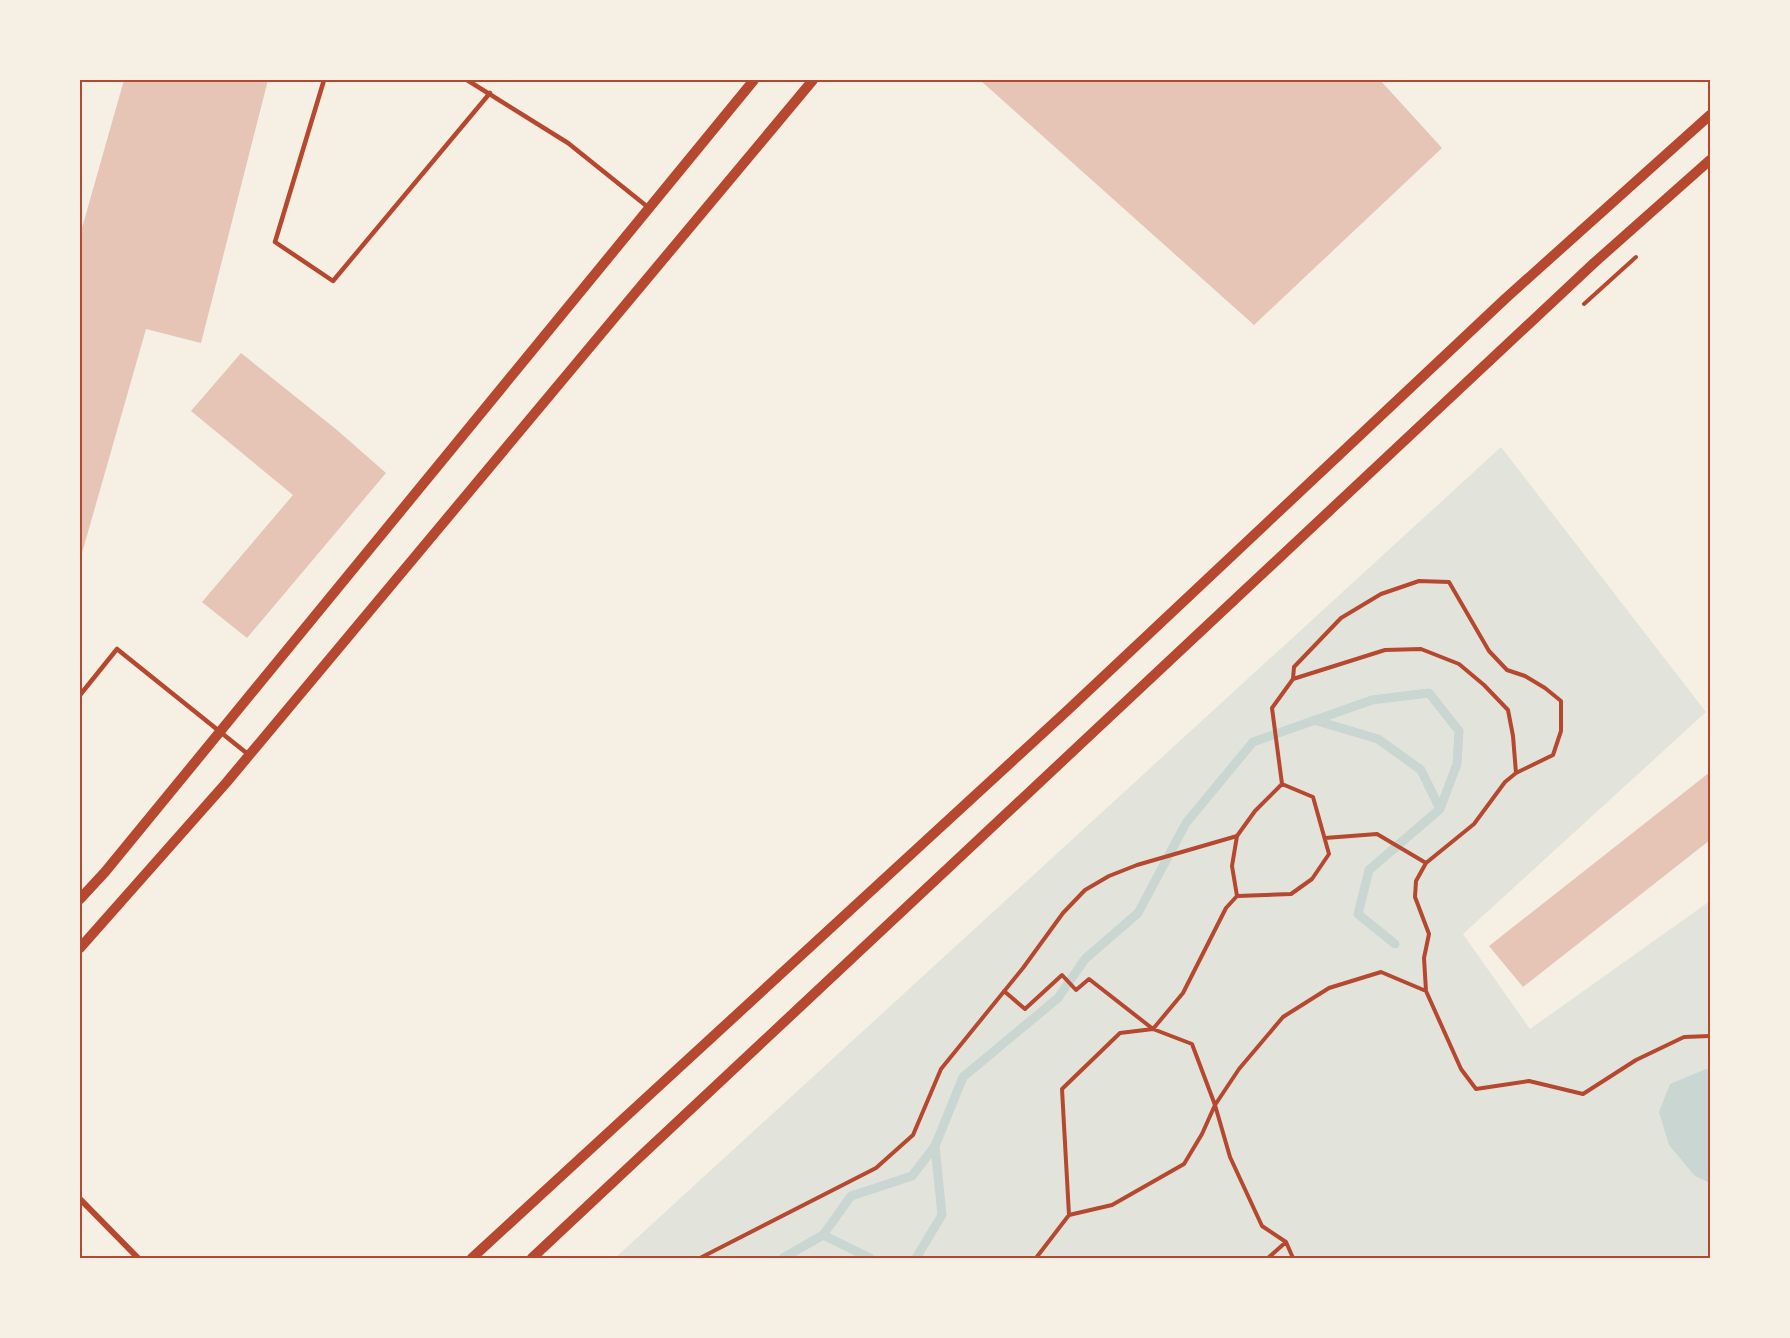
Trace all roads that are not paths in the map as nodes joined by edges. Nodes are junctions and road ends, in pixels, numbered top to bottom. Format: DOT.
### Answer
graph roads {
  1 [pos="324,80"];
  2 [pos="467,80"];
  3 [pos="754,80"];
  4 [pos="813,80"];
  5 [pos="490,93"];
  6 [pos="1710,115"];
  7 [pos="1710,160"];
  8 [pos="649,208"];
  9 [pos="80,695"];
  10 [pos="219,732"];
  11 [pos="249,754"];
  12 [pos="80,899"];
  13 [pos="80,948"];
  14 [pos="80,1199"];
  15 [pos="138,1258"];
  16 [pos="472,1258"];
  17 [pos="532,1258"];
  1 -- 5 [label="lane"];
  2 -- 5 [label="lane"];
  3 -- 8 [label="street"];
  4 -- 11 [label="street"];
  5 -- 8 [label="lane"];
  6 -- 16 [label="street"];
  7 -- 17 [label="street"];
  8 -- 10 [label="street"];
  9 -- 10 [label="lane"];
  10 -- 11 [label="lane"];
  10 -- 12 [label="street"];
  11 -- 13 [label="street"];
  14 -- 15 [label="street"];
}
